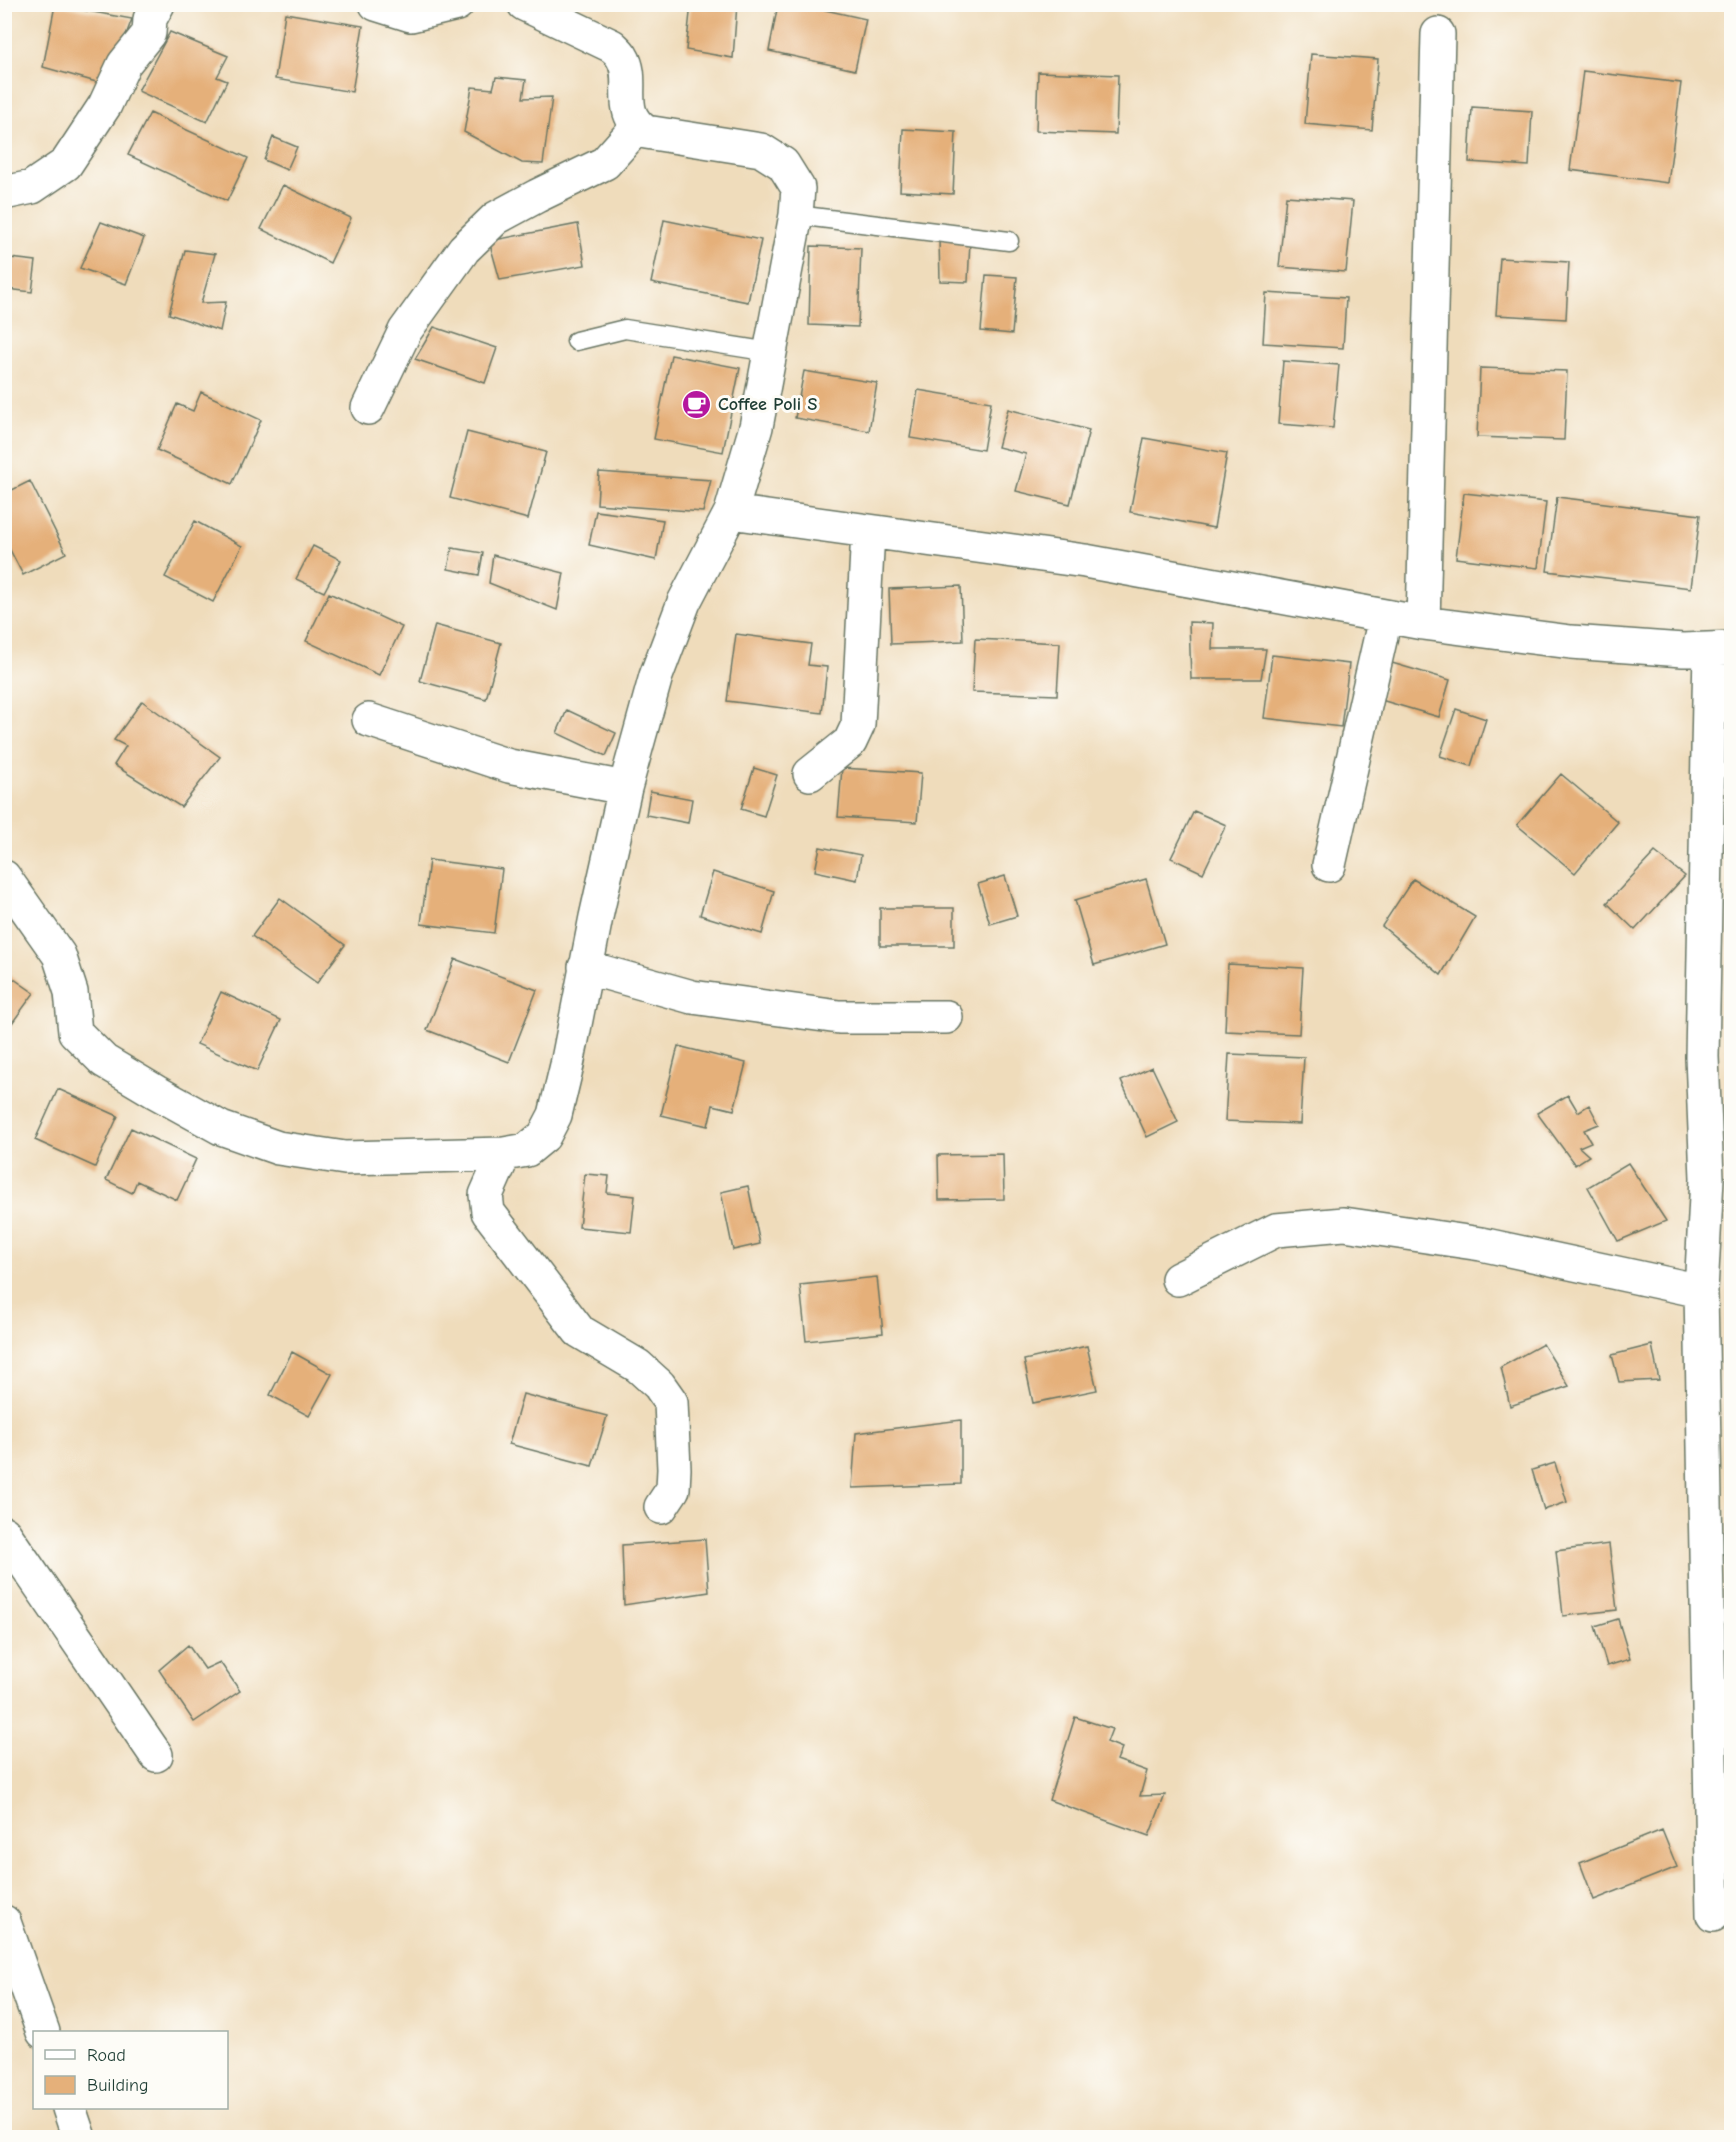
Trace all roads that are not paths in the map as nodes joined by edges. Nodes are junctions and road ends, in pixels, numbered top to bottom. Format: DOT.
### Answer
graph roads {
  1 [pos="158,4"];
  2 [pos="376,4"];
  3 [pos="457,4"];
  4 [pos="524,4"];
  5 [pos="1438,34"];
  6 [pos="637,127"];
  7 [pos="4,193"];
  8 [pos="796,214"];
  9 [pos="1009,241"];
  10 [pos="576,341"];
  11 [pos="770,352"];
  12 [pos="368,408"];
  13 [pos="731,512"];
  14 [pos="868,531"];
  15 [pos="1385,618"];
  16 [pos="1423,623"];
  17 [pos="1721,649"];
  18 [pos="369,720"];
  19 [pos="810,774"];
  20 [pos="625,788"];
  21 [pos="1329,865"];
  22 [pos="4,877"];
  23 [pos="585,967"];
  24 [pos="946,1017"];
  25 [pos="504,1154"];
  26 [pos="1178,1279"];
  27 [pos="1701,1291"];
  28 [pos="662,1507"];
  29 [pos="4,1533"];
  30 [pos="156,1755"];
  31 [pos="1713,1915"];
  32 [pos="4,1922"];
  33 [pos="43,2031"];
  34 [pos="69,2109"];
  35 [pos="79,2138"];
  1 -- 7 [label="street"];
  2 -- 3 [label="street"];
  4 -- 6 [label="street"];
  5 -- 16 [label="street"];
  6 -- 8 [label="street"];
  6 -- 12 [label="street"];
  8 -- 9 [label="lane"];
  8 -- 11 [label="street"];
  10 -- 11 [label="lane"];
  11 -- 13 [label="street"];
  13 -- 14 [label="street"];
  13 -- 20 [label="street"];
  14 -- 15 [label="street"];
  14 -- 19 [label="street"];
  15 -- 16 [label="street"];
  15 -- 21 [label="street"];
  16 -- 17 [label="street"];
  17 -- 27 [label="street"];
  18 -- 20 [label="street"];
  20 -- 23 [label="street"];
  22 -- 25 [label="street"];
  23 -- 24 [label="street"];
  23 -- 25 [label="street"];
  25 -- 28 [label="street"];
  26 -- 27 [label="street"];
  27 -- 31 [label="street"];
  29 -- 30 [label="street"];
  32 -- 33 [label="street"];
  34 -- 35 [label="street"];
}
